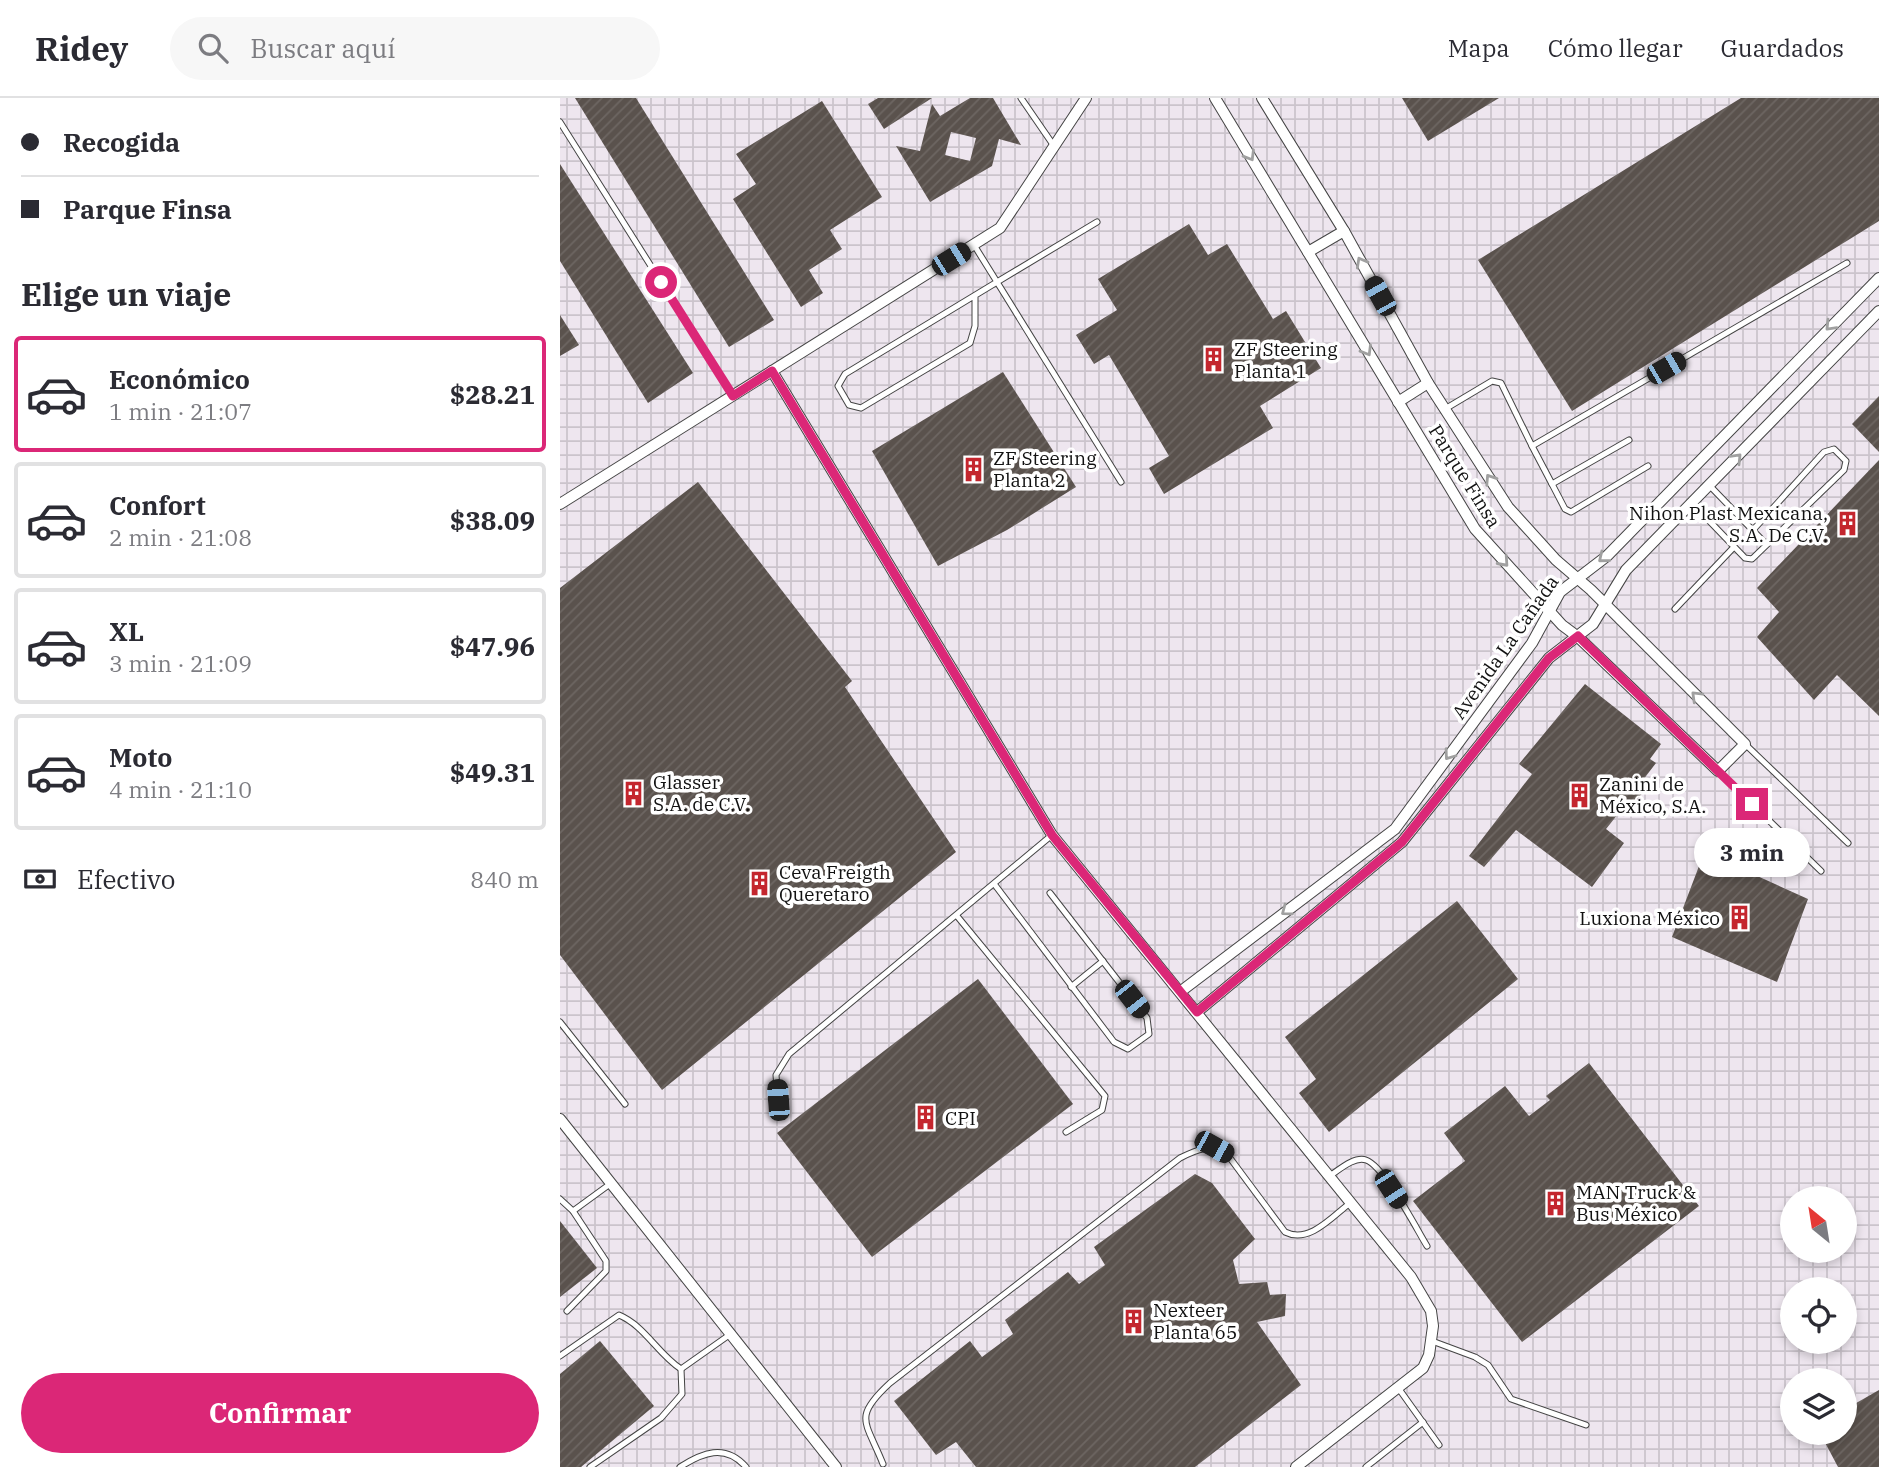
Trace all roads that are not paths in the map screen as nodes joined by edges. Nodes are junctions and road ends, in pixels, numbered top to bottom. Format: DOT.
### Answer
graph roads {
  1 [pos="1021,98"];
  2 [pos="1215,98"];
  3 [pos="1262,98"];
  4 [pos="1083,99"];
  5 [pos="560,122"];
  6 [pos="1054,146"];
  7 [pos="1097,222"];
  8 [pos="1343,231"];
  9 [pos="974,245"];
  10 [pos="1308,252"];
  11 [pos="1847,263"];
  12 [pos="1879,278"];
  13 [pos="997,282"];
  14 [pos="975,298"];
  15 [pos="1879,311"];
  16 [pos="772,371"];
  17 [pos="1428,383"];
  18 [pos="733,396"];
  19 [pos="1398,402"];
  20 [pos="1445,409"];
  21 [pos="1629,440"];
  22 [pos="1532,446"];
  23 [pos="1648,466"];
  24 [pos="1121,482"];
  25 [pos="1552,484"];
  26 [pos="1710,486"];
  27 [pos="1693,504"];
  28 [pos="560,505"];
  29 [pos="1753,530"];
  30 [pos="1766,544"];
  31 [pos="1734,547"];
  32 [pos="1576,578"];
  33 [pos="1605,606"];
  34 [pos="1549,608"];
  35 [pos="1675,609"];
  36 [pos="1578,636"];
  37 [pos="1745,744"];
  38 [pos="1718,771"];
  39 [pos="1052,835"];
  40 [pos="1848,843"];
  41 [pos="1821,871"];
  42 [pos="995,885"];
  43 [pos="1050,893"];
  44 [pos="957,916"];
  45 [pos="1103,961"];
  46 [pos="1071,987"];
  47 [pos="1180,992"];
  48 [pos="1197,1012"];
  49 [pos="560,1021"];
  50 [pos="778,1100"];
  51 [pos="625,1104"];
  52 [pos="560,1119"];
  53 [pos="1066,1132"];
  54 [pos="1331,1175"];
  55 [pos="610,1184"];
  56 [pos="560,1199"];
  57 [pos="1352,1201"];
  58 [pos="573,1211"];
  59 [pos="1427,1246"];
  60 [pos="567,1311"];
  61 [pos="732,1333"];
  62 [pos="1432,1341"];
  63 [pos="560,1356"];
  64 [pos="681,1369"];
  65 [pos="1399,1389"];
  66 [pos="1423,1422"];
  67 [pos="1586,1425"];
  68 [pos="1439,1445"];
  69 [pos="882,1466"];
  70 [pos="590,1467"];
  71 [pos="680,1467"];
  72 [pos="746,1467"];
  73 [pos="836,1467"];
  74 [pos="1296,1467"];
  75 [pos="1366,1467"];
  1 -- 6 [label="lane"];
  2 -- 10 [label="street, Parque Finsa, one-way"];
  3 -- 8 [label="street"];
  4 -- 6 [label="street"];
  5 -- 18 [label="lane"];
  6 -- 9 [label="street"];
  7 -- 13 [label="lane"];
  8 -- 10 [label="street"];
  17 -- 8 [label="street, one-way"];
  9 -- 13 [label="lane"];
  9 -- 16 [label="street"];
  10 -- 19 [label="street, Parque Finsa, one-way"];
  11 -- 22 [label="lane"];
  12 -- 32 [label="street, Avenida La Cañada, one-way"];
  13 -- 14 [label="lane"];
  13 -- 24 [label="lane"];
  14 -- 14 [label="lane"];
  26 -- 15 [label="street, one-way"];
  16 -- 18 [label="street"];
  16 -- 39 [label="street"];
  17 -- 19 [label="street"];
  17 -- 20 [label="street"];
  18 -- 28 [label="street"];
  19 -- 34 [label="street, Parque Finsa, one-way"];
  20 -- 22 [label="lane"];
  32 -- 20 [label="street, one-way"];
  21 -- 25 [label="lane"];
  22 -- 25 [label="lane"];
  23 -- 25 [label="lane"];
  26 -- 27 [label="street"];
  26 -- 29 [label="lane"];
  27 -- 31 [label="lane"];
  27 -- 33 [label="street"];
  29 -- 30 [label="lane"];
  29 -- 30 [label="lane"];
  30 -- 31 [label="lane"];
  31 -- 35 [label="lane"];
  32 -- 33 [label="street"];
  32 -- 34 [label="street, Avenida La Cañada"];
  33 -- 36 [label="street"];
  37 -- 33 [label="street, one-way"];
  34 -- 36 [label="street, Parque Finsa"];
  34 -- 47 [label="street, Avenida La Cañada, one-way"];
  36 -- 38 [label="street, Parque Finsa"];
  36 -- 48 [label="street"];
  37 -- 38 [label="street"];
  37 -- 40 [label="lane"];
  38 -- 41 [label="lane, Parque Finsa"];
  39 -- 42 [label="lane"];
  39 -- 47 [label="street"];
  42 -- 44 [label="lane"];
  42 -- 46 [label="lane"];
  43 -- 45 [label="lane"];
  44 -- 50 [label="lane"];
  44 -- 53 [label="lane"];
  45 -- 46 [label="lane"];
  45 -- 46 [label="lane"];
  47 -- 48 [label="street"];
  48 -- 54 [label="street"];
  49 -- 51 [label="lane"];
  52 -- 55 [label="street"];
  54 -- 57 [label="street"];
  54 -- 59 [label="lane"];
  55 -- 58 [label="lane"];
  55 -- 61 [label="street"];
  56 -- 58 [label="lane"];
  57 -- 62 [label="street"];
  57 -- 69 [label="lane"];
  58 -- 60 [label="lane"];
  61 -- 64 [label="lane"];
  61 -- 73 [label="street"];
  62 -- 65 [label="street"];
  62 -- 67 [label="lane"];
  63 -- 64 [label="lane"];
  64 -- 70 [label="lane"];
  65 -- 66 [label="lane"];
  65 -- 74 [label="street"];
  66 -- 68 [label="lane"];
  66 -- 75 [label="lane"];
  71 -- 72 [label="lane"];
}
